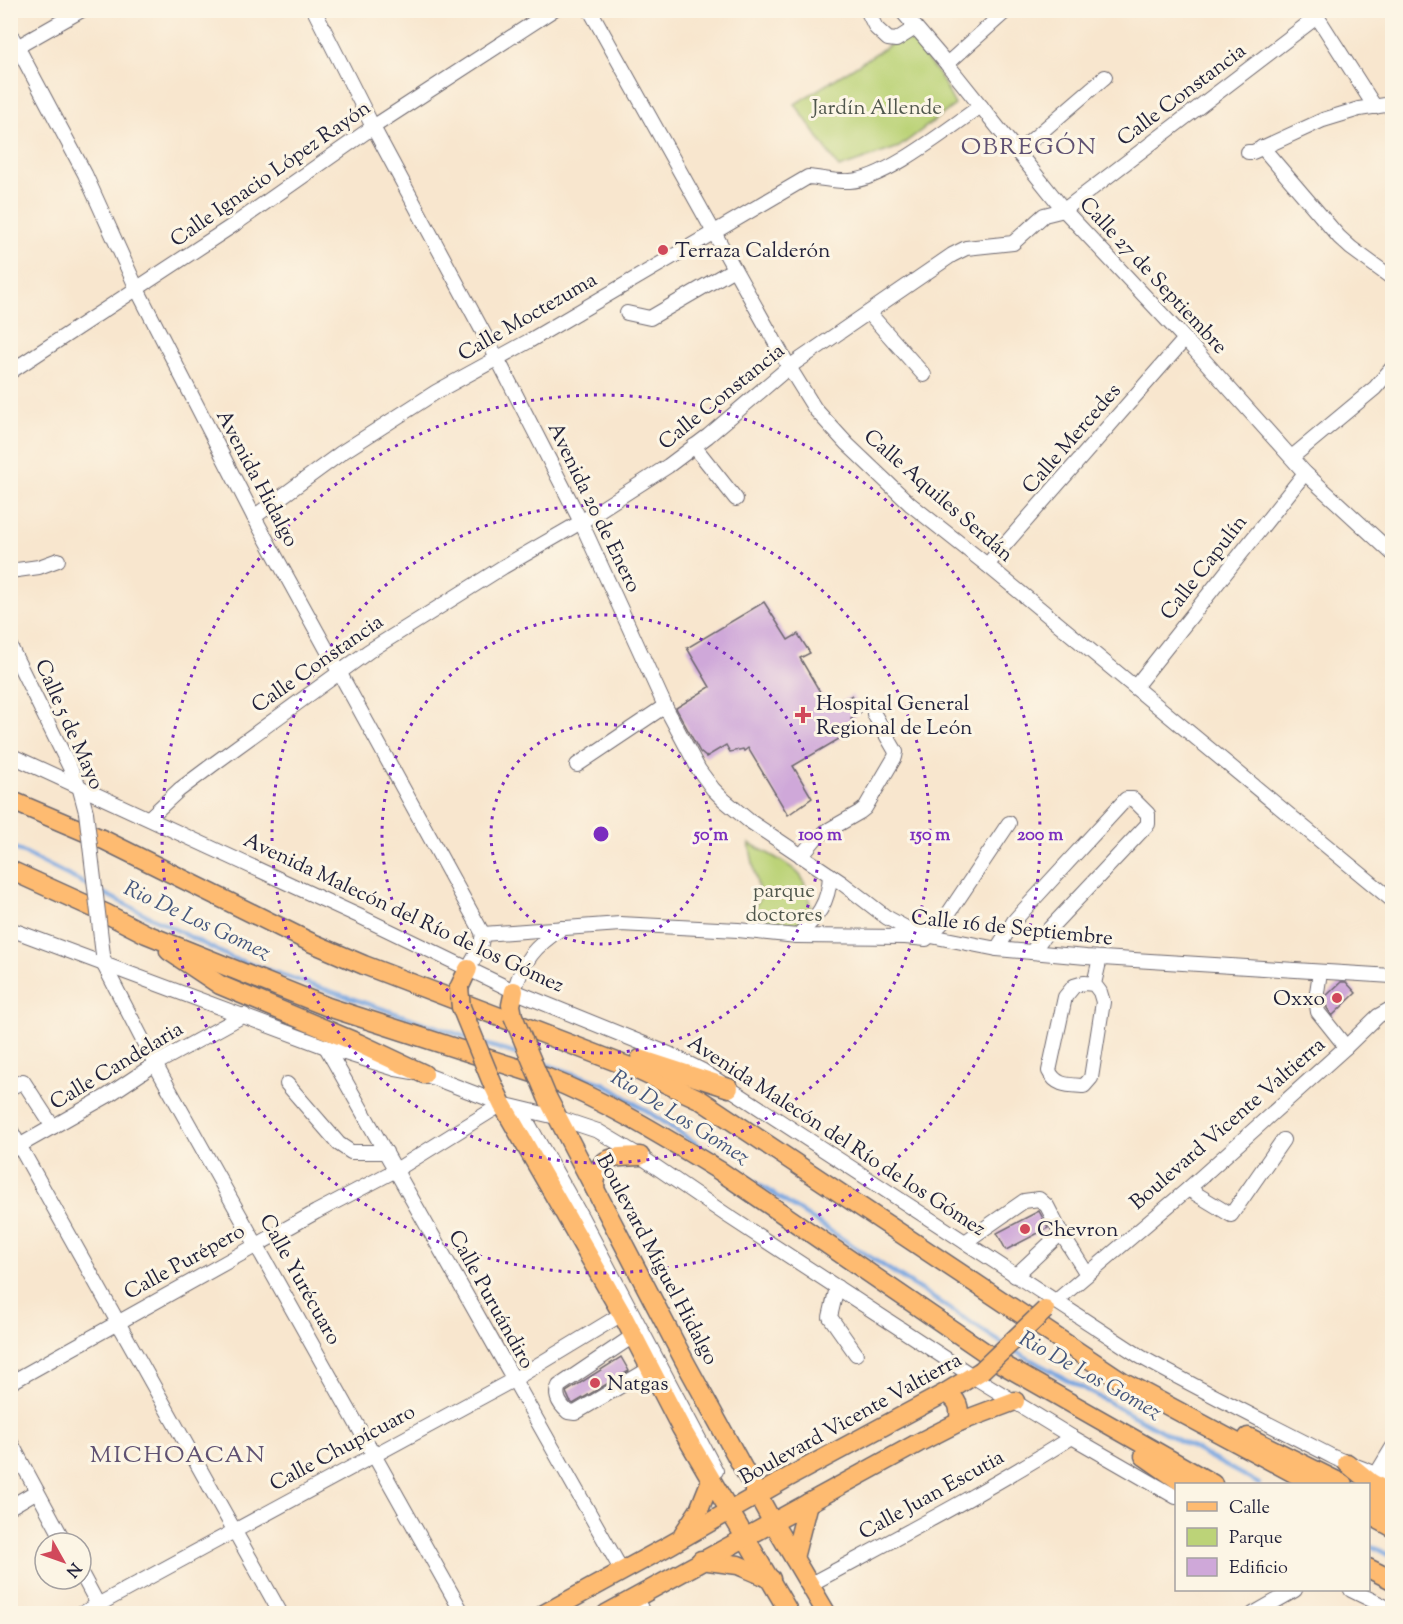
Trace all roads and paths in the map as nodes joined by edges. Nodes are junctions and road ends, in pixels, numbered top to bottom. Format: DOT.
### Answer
graph roads {
  1 [pos="82,10"];
  2 [pos="314,10"];
  3 [pos="553,10"];
  4 [pos="590,10"];
  5 [pos="867,10"];
  6 [pos="901,10"];
  7 [pos="1007,10"];
  8 [pos="1315,13"];
  9 [pos="915,28"];
  10 [pos="10,33"];
  11 [pos="14,49"];
  12 [pos="947,64"];
  13 [pos="1105,77"];
  14 [pos="1392,104"];
  15 [pos="981,106"];
  16 [pos="1375,107"];
  17 [pos="373,127"];
  18 [pos="1262,147"];
  19 [pos="1017,152"];
  20 [pos="1248,152"];
  21 [pos="1064,210"];
  22 [pos="712,231"];
  23 [pos="734,269"];
  24 [pos="1392,278"];
  25 [pos="137,290"];
  26 [pos="627,313"];
  27 [pos="868,313"];
  28 [pos="1185,339"];
  29 [pos="498,358"];
  30 [pos="789,368"];
  31 [pos="1392,368"];
  32 [pos="10,372"];
  33 [pos="924,375"];
  34 [pos="694,446"];
  35 [pos="1292,457"];
  36 [pos="1305,473"];
  37 [pos="736,498"];
  38 [pos="254,517"];
  39 [pos="581,522"];
  40 [pos="1392,553"];
  41 [pos="58,560"];
  42 [pos="987,565"];
  43 [pos="10,571"];
  44 [pos="10,646"];
  45 [pos="339,674"];
  46 [pos="1135,687"];
  47 [pos="665,706"];
  48 [pos="874,714"];
  49 [pos="10,755"];
  50 [pos="577,765"];
  51 [pos="79,786"];
  52 [pos="10,793"];
  53 [pos="10,800"];
  54 [pos="33,808"];
  55 [pos="149,818"];
  56 [pos="1009,823"];
  57 [pos="801,856"];
  58 [pos="10,870"];
  59 [pos="830,875"];
  60 [pos="10,880"];
  61 [pos="57,892"];
  62 [pos="1392,900"];
  63 [pos="564,927"];
  64 [pos="10,929"];
  65 [pos="146,934"];
  66 [pos="483,934"];
  67 [pos="797,936"];
  68 [pos="931,936"];
  69 [pos="997,949"];
  70 [pos="1032,952"];
  71 [pos="1100,958"];
  72 [pos="104,960"];
  73 [pos="468,969"];
  74 [pos="1320,972"];
  75 [pos="1392,976"];
  76 [pos="1094,984"];
  77 [pos="514,991"];
  78 [pos="1392,1008"];
  79 [pos="244,1015"];
  80 [pos="518,1021"];
  81 [pos="326,1047"];
  82 [pos="1346,1047"];
  83 [pos="155,1064"];
  84 [pos="424,1074"];
  85 [pos="287,1084"];
  86 [pos="10,1088"];
  87 [pos="729,1088"];
  88 [pos="502,1104"];
  89 [pos="520,1109"];
  90 [pos="551,1110"];
  91 [pos="53,1127"];
  92 [pos="10,1129"];
  93 [pos="1283,1140"];
  94 [pos="15,1148"];
  95 [pos="386,1152"];
  96 [pos="640,1156"];
  97 [pos="396,1170"];
  98 [pos="595,1189"];
  99 [pos="1188,1189"];
  100 [pos="1061,1233"];
  101 [pos="964,1242"];
  102 [pos="257,1245"];
  103 [pos="1087,1274"];
  104 [pos="1016,1276"];
  105 [pos="837,1287"];
  106 [pos="1050,1306"];
  107 [pos="622,1314"];
  108 [pos="118,1322"];
  109 [pos="633,1336"];
  110 [pos="856,1354"];
  111 [pos="651,1368"];
  112 [pos="977,1374"];
  113 [pos="513,1380"];
  114 [pos="10,1383"];
  115 [pos="945,1393"];
  116 [pos="1015,1401"];
  117 [pos="959,1422"];
  118 [pos="1198,1422"];
  119 [pos="1106,1423"];
  120 [pos="1072,1437"];
  121 [pos="10,1441"];
  122 [pos="1392,1448"];
  123 [pos="374,1453"];
  124 [pos="1347,1463"];
  125 [pos="1377,1473"];
  126 [pos="711,1480"];
  127 [pos="1392,1482"];
  128 [pos="1181,1483"];
  129 [pos="1210,1483"];
  130 [pos="1310,1483"];
  131 [pos="1339,1483"];
  132 [pos="37,1491"];
  133 [pos="755,1495"];
  134 [pos="1392,1495"];
  135 [pos="1175,1496"];
  136 [pos="1370,1499"];
  137 [pos="808,1503"];
  138 [pos="10,1507"];
  139 [pos="732,1509"];
  140 [pos="1392,1511"];
  141 [pos="1370,1515"];
  142 [pos="770,1523"];
  143 [pos="1392,1527"];
  144 [pos="234,1529"];
  145 [pos="59,1531"];
  146 [pos="747,1535"];
  147 [pos="670,1545"];
  148 [pos="794,1558"];
  149 [pos="701,1560"];
  150 [pos="1370,1569"];
  151 [pos="622,1571"];
  152 [pos="771,1580"];
  153 [pos="1392,1580"];
  154 [pos="809,1585"];
  155 [pos="90,1591"];
  156 [pos="1293,1591"];
  157 [pos="1353,1591"];
  158 [pos="635,1597"];
  159 [pos="100,1609"];
  160 [pos="1392,1610"];
  161 [pos="81,1614"];
  162 [pos="281,1614"];
  163 [pos="463,1614"];
  164 [pos="544,1614"];
  165 [pos="606,1614"];
  166 [pos="644,1614"];
  167 [pos="790,1614"];
  168 [pos="800,1614"];
  169 [pos="817,1614"];
  170 [pos="827,1614"];
  171 [pos="1253,1614"];
  1 -- 11 [label="street"];
  2 -- 17 [label="street, Avenida 20 de Enero"];
  3 -- 17 [label="street, Calle Ignacio López Rayón"];
  4 -- 22 [label="street, Calle Aquiles Serdán"];
  5 -- 9 [label="street"];
  6 -- 9 [label="street, Calle 27 de Septiembre"];
  7 -- 12 [label="street"];
  8 -- 16 [label="street"];
  8 -- 21 [label="street, Calle Constancia"];
  9 -- 12 [label="street, Calle 27 de Septiembre"];
  10 -- 11 [label="street, Avenida Hidalgo"];
  11 -- 25 [label="street, Avenida Hidalgo"];
  12 -- 15 [label="street, Calle 27 de Septiembre"];
  13 -- 19 [label="street"];
  14 -- 16 [label="street"];
  15 -- 19 [label="street, Calle 27 de Septiembre"];
  15 -- 22 [label="street, Calle Moctezuma"];
  16 -- 18 [label="street"];
  17 -- 25 [label="street, Calle Ignacio López Rayón"];
  17 -- 29 [label="street, Avenida 20 de Enero"];
  18 -- 20 [label="street"];
  18 -- 24 [label="street"];
  19 -- 21 [label="street, Calle 27 de Septiembre"];
  21 -- 27 [label="street, Calle Constancia"];
  21 -- 28 [label="street, Calle 27 de Septiembre"];
  22 -- 23 [label="street, Calle Aquiles Serdán"];
  22 -- 29 [label="street, Calle Moctezuma"];
  23 -- 26 [label="street"];
  23 -- 30 [label="street, Calle Aquiles Serdán"];
  25 -- 32 [label="street, Calle Ignacio López Rayón"];
  25 -- 38 [label="street, Avenida Hidalgo"];
  27 -- 30 [label="street, Calle Constancia"];
  27 -- 33 [label="street"];
  28 -- 35 [label="street, Calle 27 de Septiembre"];
  28 -- 42 [label="street, Calle Mercedes"];
  29 -- 38 [label="street, Calle Moctezuma"];
  29 -- 39 [label="street, Avenida 20 de Enero"];
  30 -- 34 [label="street, Calle Constancia"];
  30 -- 42 [label="street, Calle Aquiles Serdán"];
  31 -- 35 [label="street"];
  34 -- 37 [label="street"];
  34 -- 39 [label="street, Calle Constancia"];
  35 -- 36 [label="street, Calle 27 de Septiembre"];
  36 -- 40 [label="street, Calle 27 de Septiembre"];
  36 -- 46 [label="street, Calle Capulín"];
  38 -- 45 [label="street, Avenida Hidalgo"];
  39 -- 45 [label="street, Calle Constancia"];
  39 -- 47 [label="street, Avenida 20 de Enero"];
  41 -- 43 [label="street"];
  42 -- 46 [label="street, Calle Aquiles Serdán"];
  44 -- 51 [label="street, Calle 5 de Mayo"];
  45 -- 55 [label="street, Calle Constancia"];
  45 -- 66 [label="street, Avenida Hidalgo"];
  46 -- 62 [label="street, Calle Aquiles Serdán"];
  47 -- 50 [label="street"];
  47 -- 57 [label="street, Avenida 20 de Enero"];
  48 -- 57 [label="street"];
  49 -- 51 [label="street, Avenida Malecón del Río de los Gómez"];
  51 -- 55 [label="street, Avenida Malecón del Río de los Gómez"];
  51 -- 72 [label="street, Calle 5 de Mayo, bridge"];
  52 -- 54 [label="main road"];
  53 -- 54 [label="main road"];
  54 -- 80 [label="main road"];
  55 -- 73 [label="street, Avenida Malecón del Río de los Gómez"];
  56 -- 68 [label="street"];
  57 -- 59 [label="street, Avenida 20 de Enero"];
  58 -- 61 [label="main road"];
  59 -- 67 [label="street"];
  59 -- 68 [label="street, Avenida 20 de Enero"];
  60 -- 61 [label="main road"];
  61 -- 65 [label="main road"];
  63 -- 66 [label="street, Calle 16 de Septiembre"];
  63 -- 67 [label="street, Calle 16 de Septiembre"];
  63 -- 77 [label="street, Boulevard Miguel Hidalgo"];
  64 -- 72 [label="street"];
  65 -- 84 [label="main road"];
  65 -- 119 [label="main road"];
  66 -- 73 [label="street"];
  67 -- 68 [label="street, Calle 16 de Septiembre"];
  68 -- 69 [label="street, Calle 16 de Septiembre"];
  69 -- 70 [label="street, Calle 16 de Septiembre"];
  69 -- 70 [label="street"];
  70 -- 71 [label="street, Calle 16 de Septiembre"];
  71 -- 74 [label="street, Calle 16 de Septiembre"];
  71 -- 76 [label="street"];
  72 -- 79 [label="street"];
  72 -- 83 [label="street, Calle Yurécuaro"];
  73 -- 77 [label="street, Avenida Malecón del Río de los Gómez"];
  73 -- 88 [label="main road, bridge"];
  74 -- 75 [label="street, Calle 16 de Septiembre"];
  74 -- 82 [label="street"];
  76 -- 76 [label="street"];
  77 -- 80 [label="main road, Boulevard Miguel Hidalgo"];
  77 -- 87 [label="street, Avenida Malecón del Río de los Gómez"];
  78 -- 82 [label="street, Boulevard Vicente Valtierra"];
  79 -- 81 [label="street"];
  79 -- 83 [label="street, Calle Candelaria"];
  80 -- 87 [label="main road"];
  80 -- 90 [label="main road, Boulevard Miguel Hidalgo, bridge"];
  80 -- 118 [label="main road"];
  81 -- 84 [label="street"];
  81 -- 95 [label="street, Calle Puruándiro"];
  82 -- 99 [label="street, Boulevard Vicente Valtierra"];
  83 -- 91 [label="street, Calle Candelaria"];
  83 -- 102 [label="street, Calle Yurécuaro"];
  84 -- 88 [label="street"];
  85 -- 95 [label="street"];
  86 -- 91 [label="street"];
  87 -- 101 [label="street, Avenida Malecón del Río de los Gómez"];
  88 -- 89 [label="street"];
  88 -- 97 [label="street, Calle Purépero"];
  88 -- 107 [label="main road"];
  89 -- 90 [label="street"];
  89 -- 139 [label="street"];
  90 -- 96 [label="street"];
  90 -- 98 [label="main road, Boulevard Miguel Hidalgo"];
  90 -- 133 [label="street"];
  91 -- 94 [label="street, Calle Candelaria"];
  92 -- 94 [label="street"];
  93 -- 99 [label="street"];
  94 -- 108 [label="street"];
  95 -- 97 [label="street, Calle Puruándiro"];
  96 -- 98 [label="main road"];
  96 -- 105 [label="street"];
  97 -- 102 [label="street, Calle Purépero"];
  97 -- 113 [label="street, Calle Puruándiro"];
  98 -- 133 [label="main road, Boulevard Miguel Hidalgo"];
  99 -- 103 [label="street, Boulevard Vicente Valtierra"];
  100 -- 101 [label="street"];
  100 -- 103 [label="street"];
  100 -- 104 [label="street"];
  101 -- 104 [label="street, Avenida Malecón del Río de los Gómez"];
  102 -- 108 [label="street, Calle Purépero"];
  102 -- 123 [label="street, Calle Yurécuaro"];
  103 -- 106 [label="street, Boulevard Vicente Valtierra"];
  104 -- 106 [label="street, Avenida Malecón del Río de los Gómez"];
  105 -- 110 [label="street"];
  105 -- 112 [label="street"];
  106 -- 112 [label="main road, Boulevard Vicente Valtierra, bridge"];
  106 -- 124 [label="street, Avenida Malecón del Río de los Gómez"];
  107 -- 109 [label="main road"];
  107 -- 113 [label="street, Calle Chupícuaro"];
  108 -- 114 [label="street, Calle Purépero"];
  108 -- 144 [label="street"];
  109 -- 111 [label="main road"];
  109 -- 111 [label="street"];
  111 -- 126 [label="main road"];
  112 -- 115 [label="main road, Boulevard Vicente Valtierra"];
  112 -- 116 [label="street"];
  113 -- 123 [label="street, Calle Chupícuaro"];
  113 -- 151 [label="street, Calle Puruándiro"];
  115 -- 117 [label="main road"];
  115 -- 133 [label="main road, Boulevard Vicente Valtierra"];
  116 -- 117 [label="main road"];
  116 -- 120 [label="street"];
  117 -- 137 [label="main road"];
  118 -- 130 [label="main road"];
  118 -- 131 [label="main road"];
  119 -- 128 [label="main road"];
  119 -- 129 [label="main road"];
  120 -- 135 [label="street"];
  120 -- 154 [label="street, Calle Juan Escutia"];
  121 -- 132 [label="street"];
  122 -- 125 [label="street"];
  123 -- 144 [label="street, Calle Chupícuaro"];
  123 -- 163 [label="street, Calle Yurécuaro"];
  124 -- 125 [label="street, Avenida Malecón del Río de los Gómez"];
  124 -- 134 [label="main road"];
  125 -- 127 [label="street, Avenida Malecón del Río de los Gómez"];
  126 -- 139 [label="main road"];
  126 -- 147 [label="main road"];
  132 -- 138 [label="street"];
  132 -- 145 [label="street"];
  133 -- 139 [label="main road, Boulevard Vicente Valtierra"];
  133 -- 142 [label="main road, Boulevard Miguel Hidalgo"];
  136 -- 140 [label="main road"];
  137 -- 142 [label="main road"];
  137 -- 148 [label="main road"];
  139 -- 146 [label="main road"];
  139 -- 147 [label="main road, Boulevard Vicente Valtierra"];
  141 -- 143 [label="main road"];
  142 -- 146 [label="main road"];
  142 -- 148 [label="main road, Boulevard Miguel Hidalgo"];
  142 -- 169 [label="street"];
  144 -- 159 [label="street, Calle Chupícuaro"];
  144 -- 162 [label="street"];
  146 -- 149 [label="main road"];
  146 -- 152 [label="main road"];
  146 -- 168 [label="street"];
  147 -- 151 [label="main road, Boulevard Vicente Valtierra"];
  148 -- 154 [label="main road, Boulevard Miguel Hidalgo"];
  149 -- 152 [label="main road"];
  149 -- 158 [label="main road"];
  150 -- 153 [label="main road"];
  151 -- 164 [label="main road, Boulevard Vicente Valtierra"];
  152 -- 167 [label="main road"];
  154 -- 170 [label="main road, Boulevard Miguel Hidalgo"];
  155 -- 159 [label="street"];
  156 -- 171 [label="street"];
  157 -- 160 [label="street"];
  158 -- 165 [label="main road"];
  158 -- 166 [label="street"];
  159 -- 161 [label="street, Calle Chupícuaro"];
}
